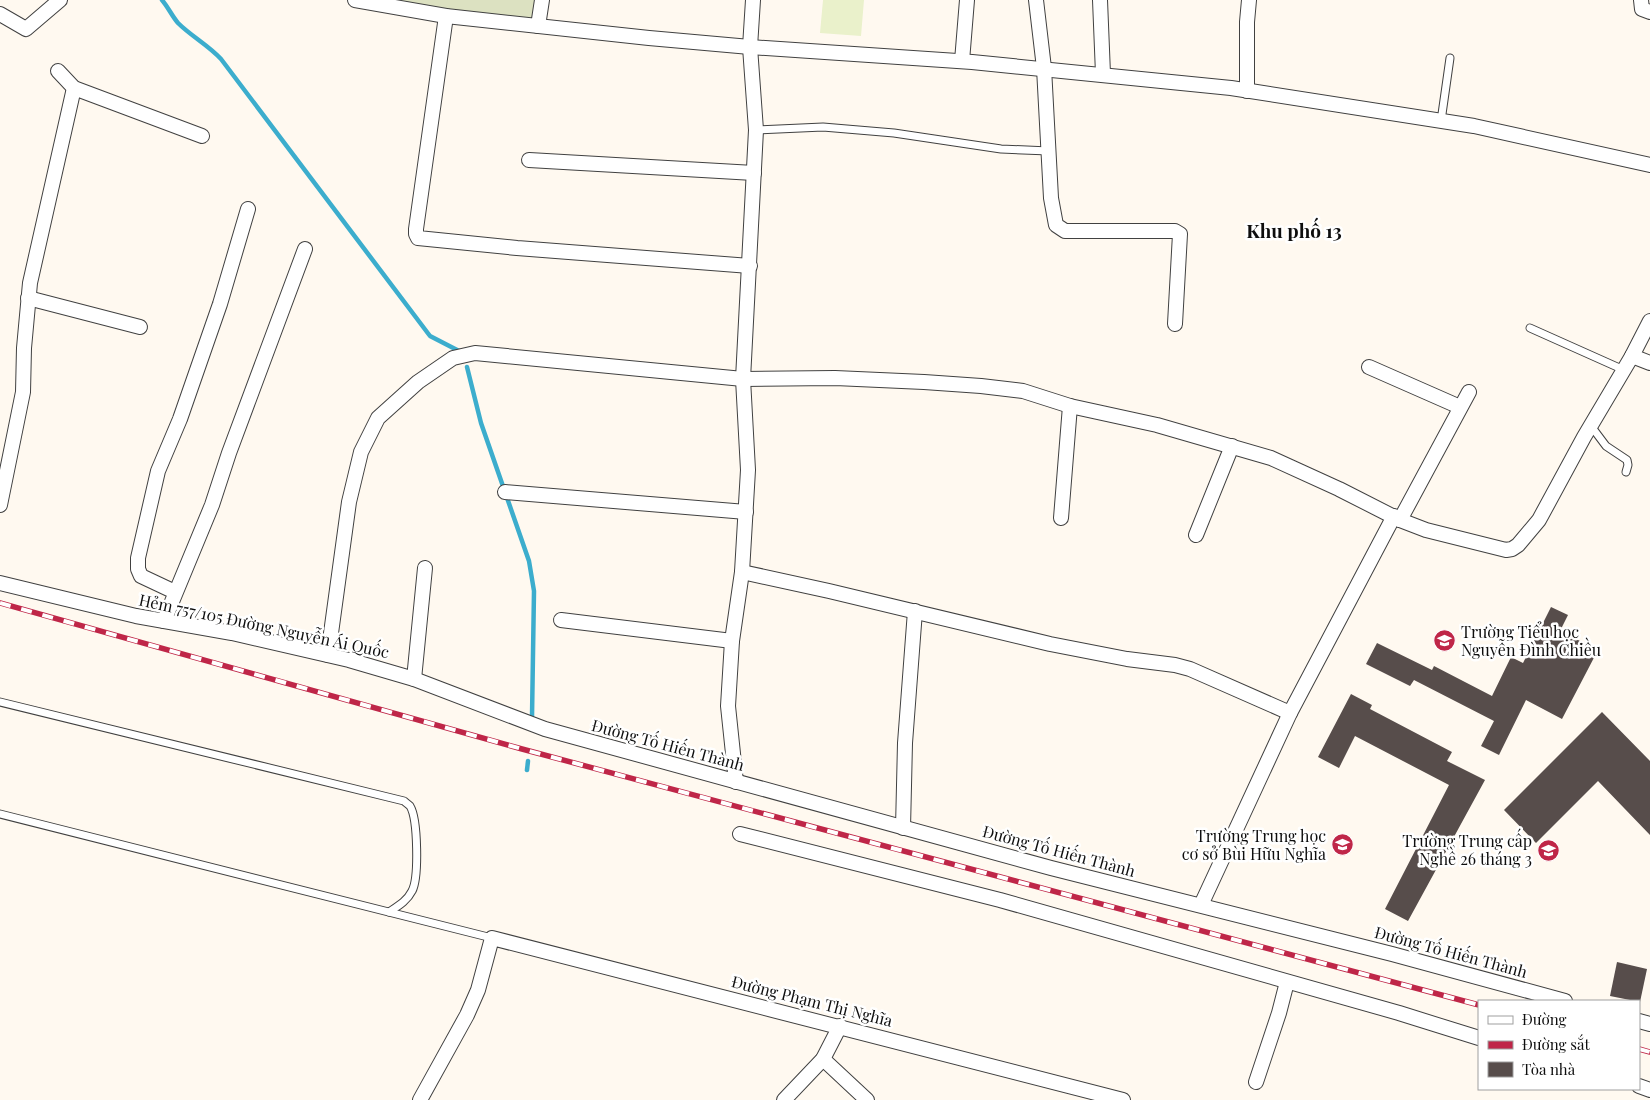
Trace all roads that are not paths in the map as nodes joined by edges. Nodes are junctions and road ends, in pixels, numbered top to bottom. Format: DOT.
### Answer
graph roads {
  1 [pos="60,0"];
  2 [pos="355,0"];
  3 [pos="542,0"];
  4 [pos="753,0"];
  5 [pos="967,0"];
  6 [pos="1036,0"];
  7 [pos="1100,0"];
  8 [pos="1249,0"];
  9 [pos="1641,0"];
  10 [pos="1650,12"];
  11 [pos="0,14"];
  12 [pos="446,16"];
  13 [pos="538,26"];
  14 [pos="750,47"];
  15 [pos="1450,58"];
  16 [pos="962,61"];
  17 [pos="1044,68"];
  18 [pos="58,71"];
  19 [pos="1103,74"];
  20 [pos="74,88"];
  21 [pos="1247,91"];
  22 [pos="1441,121"];
  23 [pos="756,130"];
  24 [pos="202,136"];
  25 [pos="1048,151"];
  26 [pos="529,160"];
  27 [pos="1650,165"];
  28 [pos="754,173"];
  29 [pos="248,208"];
  30 [pos="305,249"];
  31 [pos="750,266"];
  32 [pos="28,298"];
  33 [pos="1650,321"];
  34 [pos="1175,324"];
  35 [pos="140,327"];
  36 [pos="1530,328"];
  37 [pos="1632,356"];
  38 [pos="1650,363"];
  39 [pos="1369,367"];
  40 [pos="1624,370"];
  41 [pos="743,379"];
  42 [pos="1469,392"];
  43 [pos="1070,406"];
  44 [pos="1460,407"];
  45 [pos="1591,426"];
  46 [pos="1232,446"];
  47 [pos="1626,472"];
  48 [pos="505,492"];
  49 [pos="0,505"];
  50 [pos="746,512"];
  51 [pos="1061,518"];
  52 [pos="1397,518"];
  53 [pos="1196,535"];
  54 [pos="425,568"];
  55 [pos="742,572"];
  56 [pos="0,584"];
  57 [pos="174,592"];
  58 [pos="915,611"];
  59 [pos="561,620"];
  60 [pos="164,621"];
  61 [pos="732,641"];
  62 [pos="328,655"];
  63 [pos="414,679"];
  64 [pos="0,702"];
  65 [pos="1290,713"];
  66 [pos="545,729"];
  67 [pos="736,782"];
  68 [pos="0,814"];
  69 [pos="903,828"];
  70 [pos="740,834"];
  71 [pos="1201,905"];
  72 [pos="389,912"];
  73 [pos="492,938"];
  74 [pos="1287,982"];
  75 [pos="1561,1000"];
  76 [pos="840,1026"];
  77 [pos="1478,1038"];
  78 [pos="822,1059"];
  79 [pos="1256,1082"];
  80 [pos="420,1100"];
  81 [pos="784,1100"];
  82 [pos="867,1100"];
  83 [pos="1122,1100"];
  1 -- 11 [label="street"];
  2 -- 12 [label="street"];
  3 -- 13 [label="street"];
  4 -- 14 [label="street"];
  5 -- 16 [label="street"];
  6 -- 17 [label="street"];
  7 -- 19 [label="street"];
  8 -- 21 [label="street"];
  9 -- 10 [label="street"];
  12 -- 13 [label="street"];
  12 -- 31 [label="street"];
  13 -- 14 [label="street"];
  14 -- 16 [label="street"];
  14 -- 23 [label="street"];
  15 -- 22 [label="lane"];
  16 -- 17 [label="street"];
  17 -- 19 [label="street"];
  17 -- 25 [label="street"];
  18 -- 20 [label="street"];
  19 -- 21 [label="street"];
  20 -- 24 [label="street"];
  20 -- 32 [label="street"];
  21 -- 22 [label="street"];
  22 -- 27 [label="street"];
  23 -- 25 [label="lane"];
  23 -- 28 [label="street"];
  25 -- 34 [label="street"];
  26 -- 28 [label="street"];
  28 -- 31 [label="street"];
  29 -- 57 [label="street"];
  30 -- 57 [label="street"];
  31 -- 41 [label="street"];
  32 -- 35 [label="street"];
  32 -- 49 [label="street"];
  33 -- 37 [label="street"];
  36 -- 40 [label="lane"];
  37 -- 38 [label="street"];
  37 -- 40 [label="street"];
  39 -- 44 [label="street"];
  40 -- 45 [label="street"];
  41 -- 43 [label="street"];
  41 -- 50 [label="street"];
  41 -- 62 [label="street"];
  42 -- 44 [label="street"];
  43 -- 46 [label="street"];
  43 -- 51 [label="street"];
  44 -- 52 [label="street"];
  45 -- 47 [label="lane"];
  45 -- 52 [label="street"];
  46 -- 52 [label="street"];
  46 -- 53 [label="street"];
  48 -- 50 [label="street"];
  50 -- 55 [label="street"];
  52 -- 65 [label="street"];
  54 -- 63 [label="street"];
  55 -- 58 [label="street"];
  55 -- 61 [label="street"];
  56 -- 60 [label="street, Hẻm 757/105 Đường Nguyễn Ái Quốc"];
  57 -- 60 [label="street"];
  58 -- 65 [label="street"];
  58 -- 69 [label="street"];
  59 -- 61 [label="street"];
  60 -- 62 [label="street, Hẻm 757/105 Đường Nguyễn Ái Quốc"];
  61 -- 67 [label="street"];
  62 -- 63 [label="street, Hẻm 757/105 Đường Nguyễn Ái Quốc"];
  63 -- 66 [label="street, Hẻm 757/105 Đường Nguyễn Ái Quốc"];
  64 -- 72 [label="lane"];
  65 -- 71 [label="street"];
  66 -- 67 [label="street, Đường Tố Hiến Thành"];
  67 -- 69 [label="street, Đường Tố Hiến Thành"];
  68 -- 72 [label="lane"];
  69 -- 71 [label="street, Đường Tố Hiến Thành"];
  70 -- 74 [label="street"];
  71 -- 75 [label="street, Đường Tố Hiến Thành"];
  72 -- 73 [label="lane"];
  73 -- 76 [label="street, Đường Phạm Thị Nghĩa"];
  73 -- 80 [label="street"];
  74 -- 77 [label="street"];
  74 -- 79 [label="street"];
  76 -- 78 [label="street"];
  76 -- 83 [label="street, Đường Phạm Thị Nghĩa"];
  78 -- 81 [label="street"];
  78 -- 82 [label="street"];
}
